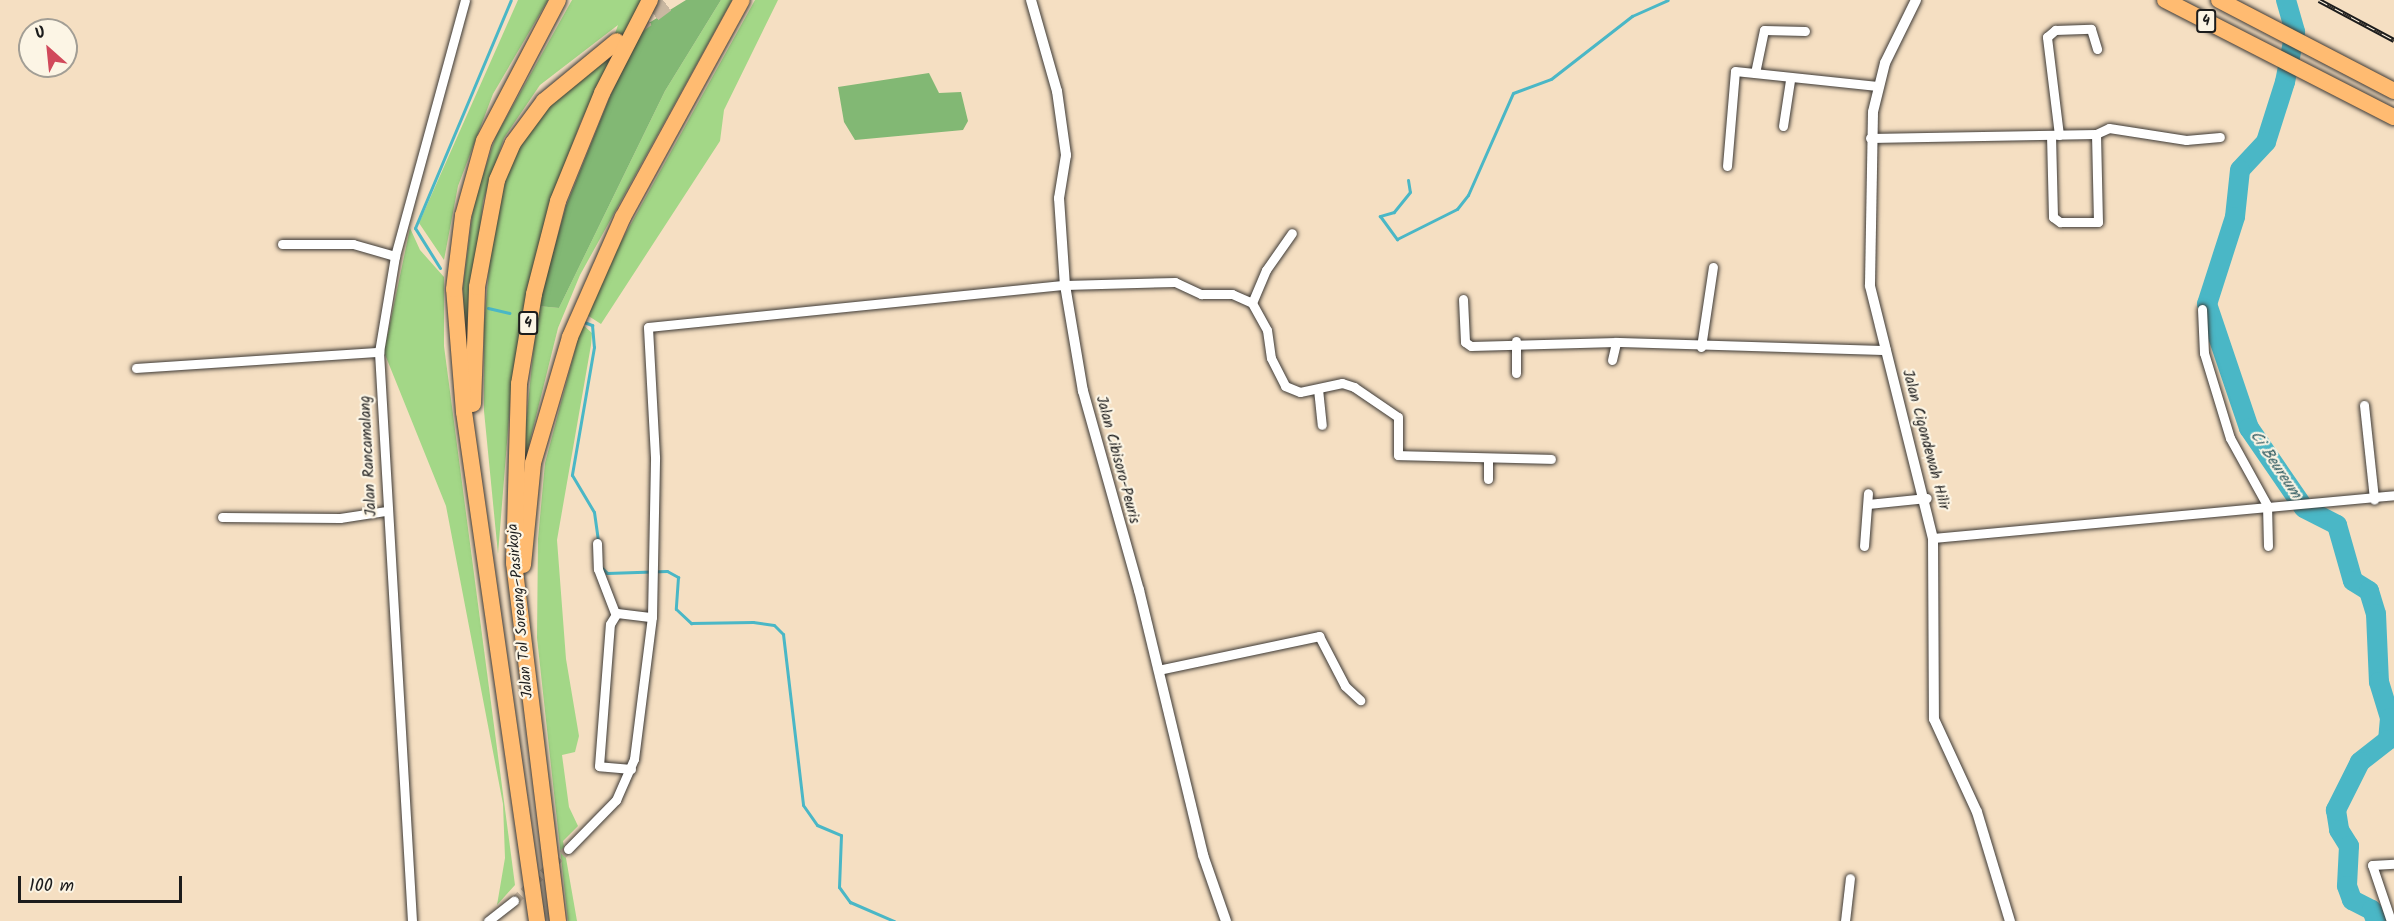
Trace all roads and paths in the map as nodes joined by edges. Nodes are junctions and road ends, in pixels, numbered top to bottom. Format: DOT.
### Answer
graph roads {
  1 [pos="465,0"];
  2 [pos="558,0"];
  3 [pos="650,0"];
  4 [pos="742,0"];
  5 [pos="1030,0"];
  6 [pos="1916,0"];
  7 [pos="2165,0"];
  8 [pos="2219,0"];
  9 [pos="1805,31"];
  10 [pos="616,40"];
  11 [pos="2097,49"];
  12 [pos="1755,73"];
  13 [pos="1790,80"];
  14 [pos="1877,86"];
  15 [pos="2394,91"];
  16 [pos="2394,117"];
  17 [pos="1783,126"];
  18 [pos="2096,134"];
  19 [pos="2055,135"];
  20 [pos="2220,137"];
  21 [pos="1870,138"];
  22 [pos="1727,166"];
  23 [pos="1292,233"];
  24 [pos="282,244"];
  25 [pos="395,256"];
  26 [pos="1713,267"];
  27 [pos="1065,285"];
  28 [pos="1463,299"];
  29 [pos="1252,303"];
  30 [pos="2202,309"];
  31 [pos="1516,341"];
  32 [pos="1616,342"];
  33 [pos="1701,347"];
  34 [pos="1886,350"];
  35 [pos="379,352"];
  36 [pos="1612,360"];
  37 [pos="136,368"];
  38 [pos="1516,373"];
  39 [pos="1318,389"];
  40 [pos="2364,405"];
  41 [pos="1322,425"];
  42 [pos="1488,458"];
  43 [pos="1551,459"];
  44 [pos="1488,480"];
  45 [pos="1868,492"];
  46 [pos="2394,495"];
  47 [pos="1927,498"];
  48 [pos="2374,499"];
  49 [pos="1868,504"];
  50 [pos="2267,505"];
  51 [pos="386,511"];
  52 [pos="222,517"];
  53 [pos="1934,538"];
  54 [pos="597,543"];
  55 [pos="485,545"];
  56 [pos="1864,546"];
  57 [pos="2268,546"];
  58 [pos="615,614"];
  59 [pos="652,617"];
  60 [pos="524,668"];
  61 [pos="1158,670"];
  62 [pos="1360,700"];
  63 [pos="631,769"];
  64 [pos="568,849"];
  65 [pos="2394,864"];
  66 [pos="1850,878"];
  67 [pos="514,901"];
  68 [pos="412,921"];
  69 [pos="488,921"];
  70 [pos="537,921"];
  71 [pos="558,921"];
  72 [pos="1226,921"];
  73 [pos="1845,921"];
  74 [pos="2010,921"];
  75 [pos="2391,921"];
  1 -- 25 [label="street, Jalan Rancamalang"];
  2 -- 55 [label="highway, Jalan Tol Soreang–Pasirkoja"];
  3 -- 60 [label="highway, Jalan Tol Soreang–Pasirkoja / 4"];
  4 -- 60 [label="highway"];
  5 -- 27 [label="street, Jalan Cibisoro-Peuris"];
  6 -- 14 [label="street, Jalan Cigondewah Hilir"];
  7 -- 16 [label="highway, 4"];
  8 -- 15 [label="highway, 4"];
  9 -- 12 [label="street"];
  10 -- 55 [label="highway"];
  11 -- 19 [label="street"];
  12 -- 13 [label="street"];
  12 -- 22 [label="street"];
  13 -- 14 [label="street"];
  13 -- 17 [label="street"];
  14 -- 21 [label="street, Jalan Cigondewah Hilir"];
  18 -- 19 [label="street"];
  18 -- 19 [label="street"];
  18 -- 20 [label="street"];
  19 -- 21 [label="street"];
  21 -- 34 [label="street, Jalan Cigondewah Hilir"];
  23 -- 29 [label="street"];
  24 -- 25 [label="street"];
  25 -- 35 [label="street, Jalan Rancamalang"];
  26 -- 33 [label="street"];
  27 -- 29 [label="street"];
  27 -- 59 [label="street"];
  27 -- 61 [label="street, Jalan Cibisoro-Peuris"];
  28 -- 31 [label="street"];
  29 -- 39 [label="street"];
  30 -- 50 [label="street"];
  31 -- 32 [label="street"];
  31 -- 38 [label="street"];
  32 -- 33 [label="street"];
  32 -- 36 [label="street"];
  33 -- 34 [label="street"];
  34 -- 47 [label="street, Jalan Cigondewah Hilir"];
  35 -- 37 [label="street"];
  35 -- 51 [label="street, Jalan Rancamalang"];
  39 -- 41 [label="street"];
  39 -- 42 [label="street"];
  40 -- 48 [label="street"];
  42 -- 43 [label="street"];
  42 -- 44 [label="street"];
  45 -- 49 [label="street"];
  46 -- 48 [label="street"];
  47 -- 49 [label="street"];
  47 -- 53 [label="street, Jalan Cigondewah Hilir"];
  48 -- 50 [label="street"];
  49 -- 56 [label="street"];
  50 -- 53 [label="street"];
  50 -- 57 [label="street"];
  51 -- 52 [label="street"];
  51 -- 68 [label="street, Jalan Rancamalang"];
  53 -- 74 [label="street, Jalan Cigondewah Hilir"];
  54 -- 58 [label="street"];
  55 -- 70 [label="highway, Jalan Tol Soreang–Pasirkoja"];
  58 -- 59 [label="street"];
  58 -- 63 [label="street"];
  59 -- 63 [label="street"];
  60 -- 71 [label="highway, Jalan Tol Soreang–Pasirkoja / 4"];
  61 -- 62 [label="street"];
  61 -- 72 [label="street, Jalan Cibisoro-Peuris"];
  63 -- 64 [label="street"];
  65 -- 75 [label="street"];
  66 -- 73 [label="street"];
  67 -- 69 [label="street"];
}
